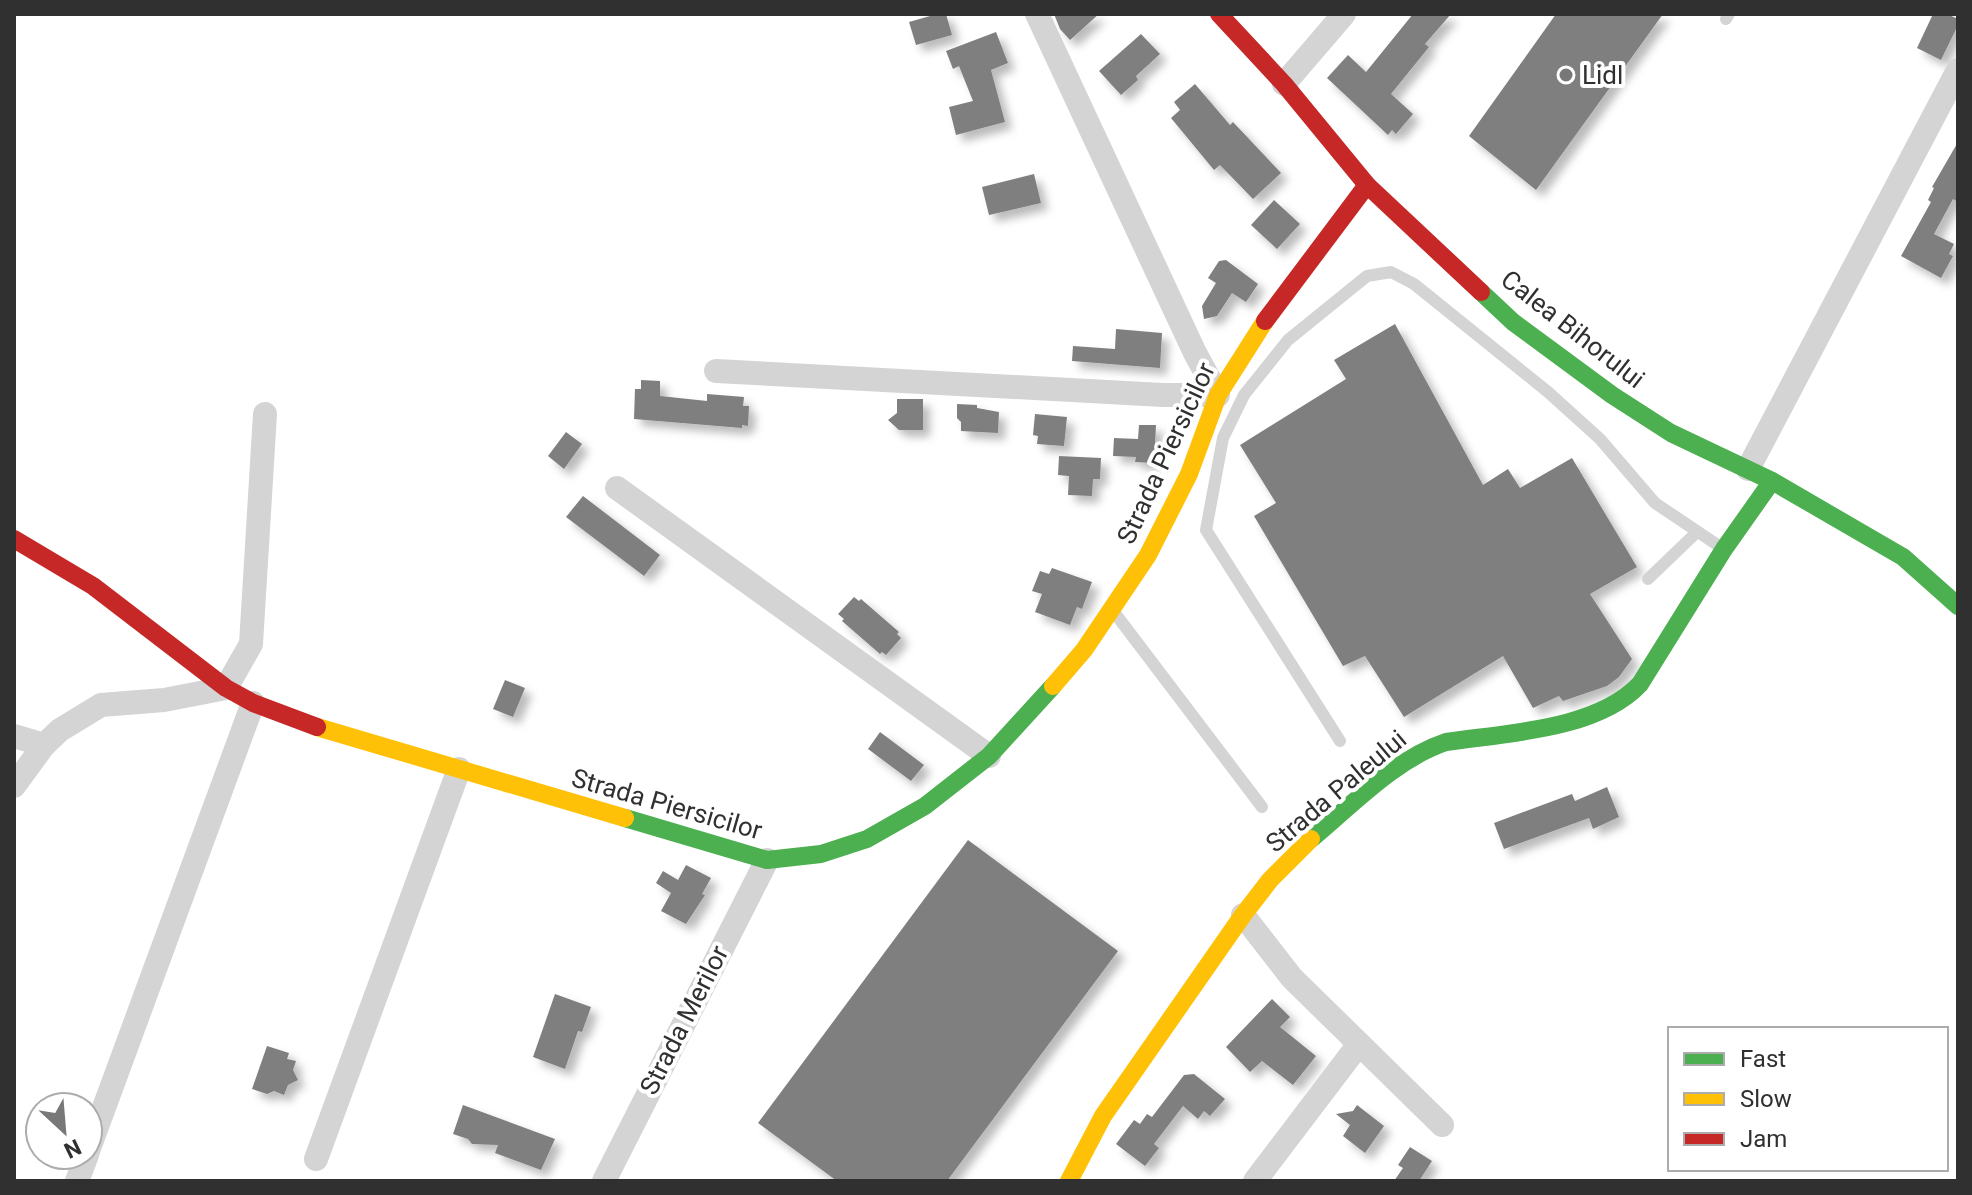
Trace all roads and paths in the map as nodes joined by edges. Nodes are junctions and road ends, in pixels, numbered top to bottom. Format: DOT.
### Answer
graph roads {
  1 [pos="1037,14"];
  2 [pos="1219,14"];
  3 [pos="1344,14"];
  4 [pos="1958,70"];
  5 [pos="1284,84"];
  6 [pos="1367,185"];
  7 [pos="716,371"];
  8 [pos="1218,395"];
  9 [pos="265,414"];
  10 [pos="1748,469"];
  11 [pos="1772,481"];
  12 [pos="617,488"];
  13 [pos="1697,532"];
  14 [pos="14,539"];
  15 [pos="1724,549"];
  16 [pos="1648,579"];
  17 [pos="1958,606"];
  18 [pos="1112,609"];
  19 [pos="226,688"];
  20 [pos="253,703"];
  21 [pos="14,736"];
  22 [pos="1340,741"];
  23 [pos="44,745"];
  24 [pos="989,756"];
  25 [pos="459,769"];
  26 [pos="14,786"];
  27 [pos="1262,807"];
  28 [pos="767,860"];
  29 [pos="1243,915"];
  30 [pos="1359,1044"];
  31 [pos="104,1107"];
  32 [pos="1442,1125"];
  33 [pos="316,1159"];
  34 [pos="604,1181"];
  35 [pos="1069,1181"];
  36 [pos="1255,1181"];
  1 -- 8 [label="street"];
  2 -- 5 [label="street, Calea Bihorului"];
  3 -- 5 [label="street"];
  4 -- 10 [label="street"];
  5 -- 6 [label="street, Calea Bihorului"];
  6 -- 8 [label="street, Strada Piersicilor"];
  6 -- 10 [label="street, Calea Bihorului"];
  7 -- 8 [label="street"];
  8 -- 18 [label="street, Strada Piersicilor"];
  9 -- 19 [label="street"];
  10 -- 11 [label="street, Calea Bihorului"];
  11 -- 15 [label="street, Strada Paleului"];
  11 -- 17 [label="street, Calea Bihorului"];
  12 -- 24 [label="street"];
  13 -- 15 [label="lane"];
  13 -- 16 [label="lane"];
  13 -- 22 [label="lane"];
  14 -- 19 [label="street, Strada Piersicilor"];
  15 -- 29 [label="street, Strada Paleului"];
  18 -- 24 [label="street, Strada Piersicilor"];
  18 -- 27 [label="lane"];
  19 -- 20 [label="street, Strada Piersicilor"];
  19 -- 23 [label="street"];
  20 -- 25 [label="street, Strada Piersicilor"];
  20 -- 31 [label="street"];
  21 -- 23 [label="street"];
  23 -- 26 [label="street"];
  24 -- 28 [label="street, Strada Piersicilor"];
  25 -- 28 [label="street, Strada Piersicilor"];
  25 -- 33 [label="street"];
  28 -- 34 [label="street, Strada Merilor"];
  29 -- 30 [label="street"];
  29 -- 35 [label="street, Strada Paleului"];
  30 -- 32 [label="street"];
  30 -- 36 [label="street"];
}
